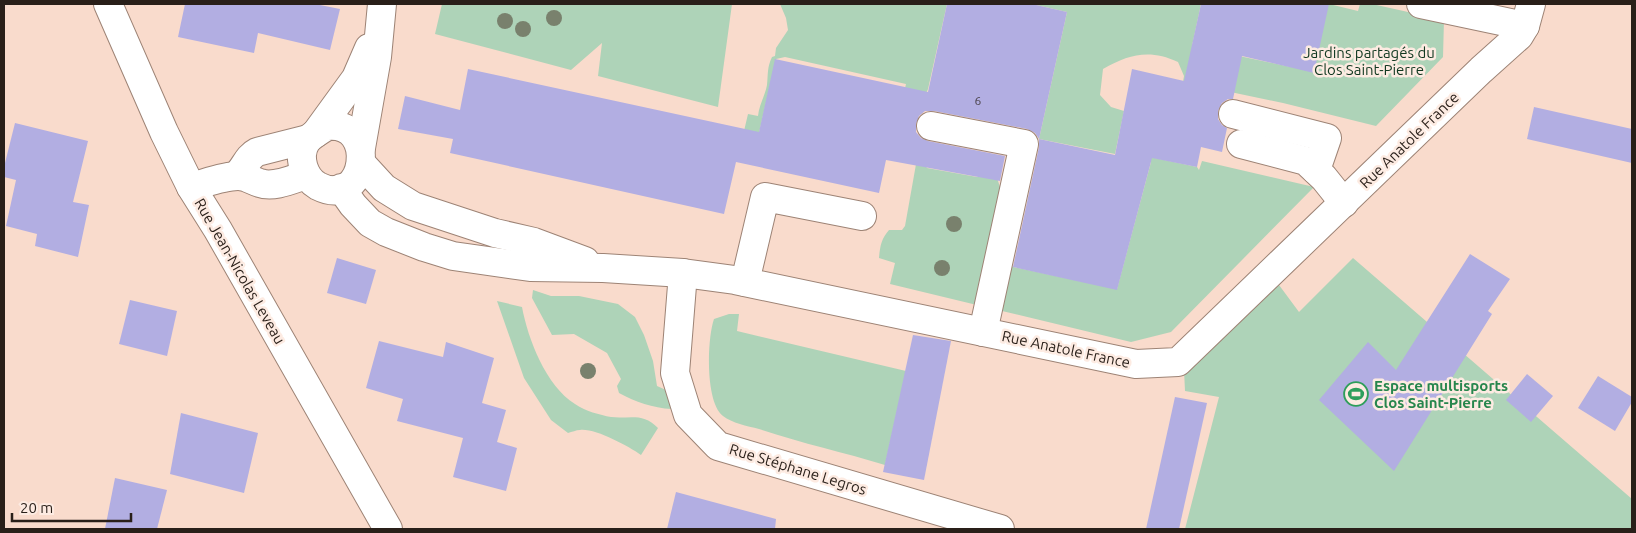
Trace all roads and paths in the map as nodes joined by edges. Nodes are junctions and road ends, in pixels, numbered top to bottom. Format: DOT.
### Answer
graph roads {
  1 [pos="108,4"];
  2 [pos="1421,4"];
  3 [pos="381,14"];
  4 [pos="1528,15"];
  5 [pos="1233,114"];
  6 [pos="931,126"];
  7 [pos="312,136"];
  8 [pos="1241,144"];
  9 [pos="361,155"];
  10 [pos="1316,170"];
  11 [pos="306,175"];
  12 [pos="236,176"];
  13 [pos="191,187"];
  14 [pos="341,188"];
  15 [pos="1344,203"];
  16 [pos="862,216"];
  17 [pos="603,268"];
  18 [pos="683,273"];
  19 [pos="745,282"];
  20 [pos="984,332"];
  21 [pos="388,529"];
  22 [pos="1000,529"];
  1 -- 13 [label="street, Rue Jean-Nicolas Leveau"];
  2 -- 4 [label="street"];
  3 -- 7 [label="street"];
  3 -- 9 [label="street"];
  4 -- 15 [label="street, Rue Anatole France"];
  5 -- 10 [label="street"];
  6 -- 20 [label="street"];
  7 -- 9 [label="street"];
  7 -- 11 [label="street"];
  7 -- 12 [label="street"];
  8 -- 10 [label="street"];
  9 -- 14 [label="street"];
  9 -- 17 [label="street"];
  10 -- 15 [label="street"];
  11 -- 12 [label="street"];
  11 -- 14 [label="street"];
  12 -- 13 [label="street"];
  13 -- 21 [label="street, Rue Jean-Nicolas Leveau"];
  14 -- 17 [label="street"];
  15 -- 20 [label="street, Rue Anatole France"];
  16 -- 19 [label="street"];
  17 -- 18 [label="street, Rue Anatole France"];
  18 -- 19 [label="street, Rue Anatole France"];
  18 -- 22 [label="street, Rue Stéphane Legros"];
  19 -- 20 [label="street, Rue Anatole France"];
}
